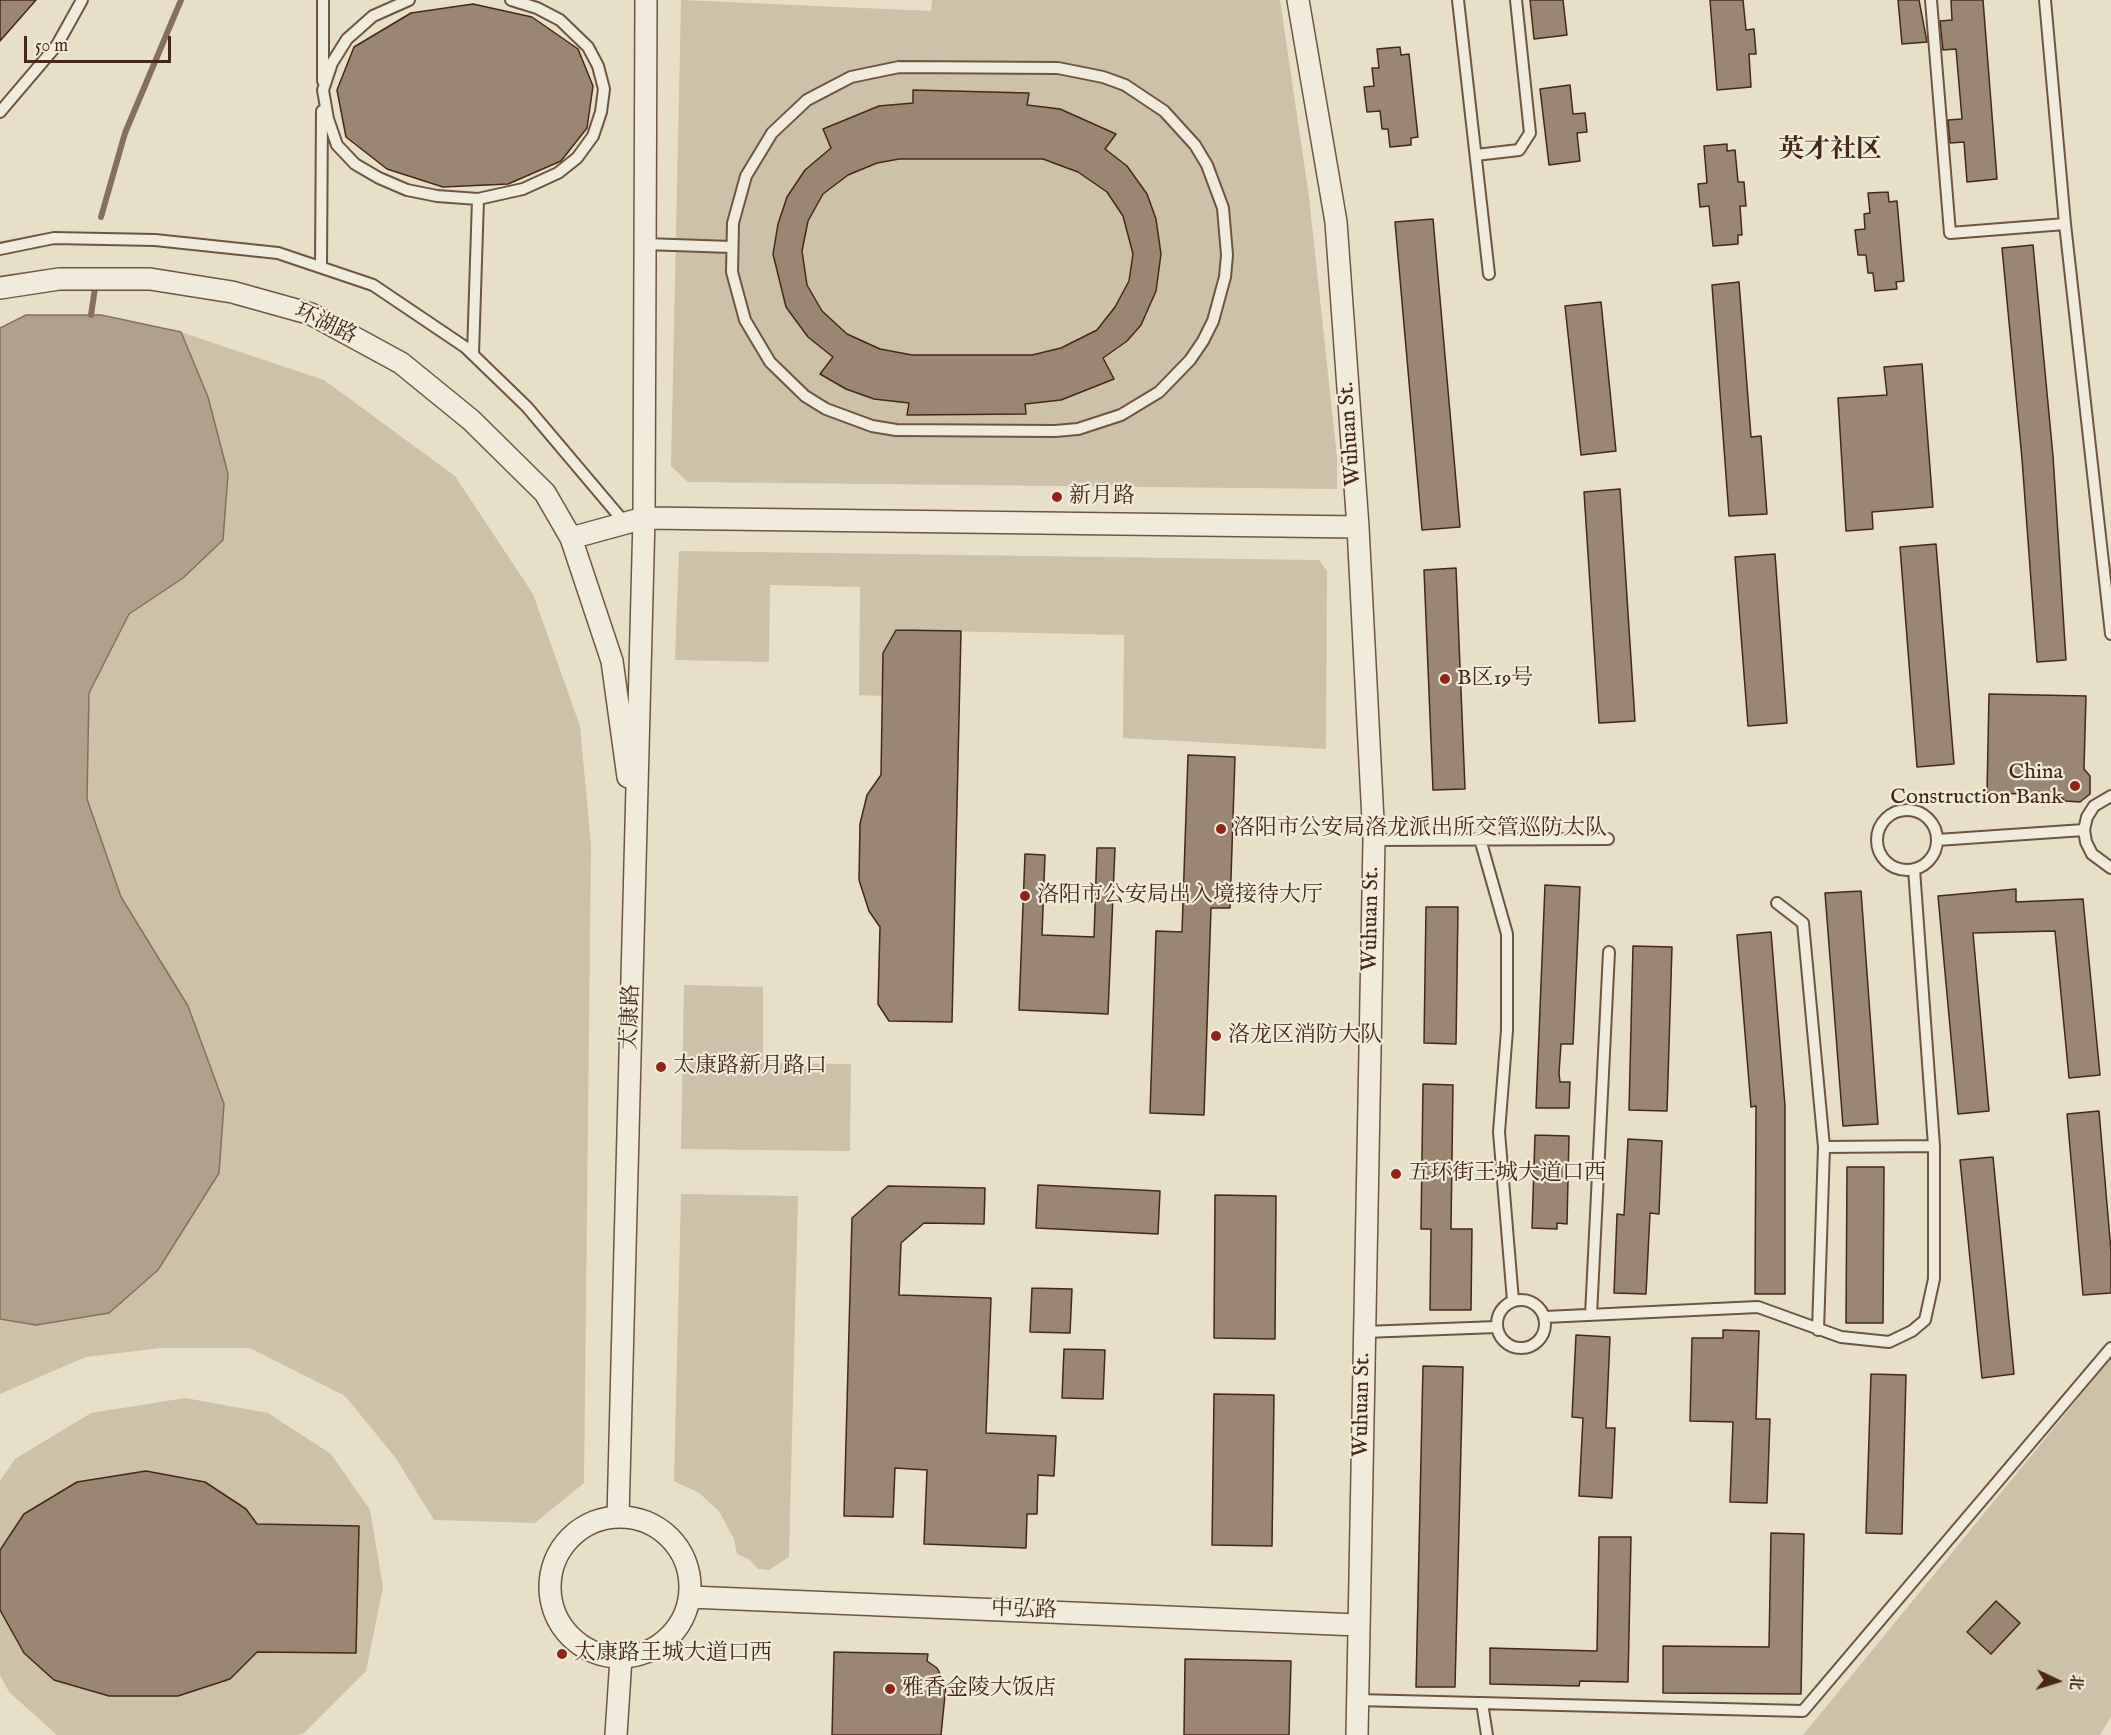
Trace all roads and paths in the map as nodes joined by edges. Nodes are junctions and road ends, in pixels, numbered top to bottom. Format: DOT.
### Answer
graph roads {
  1 [pos="82,0"];
  2 [pos="323,0"];
  3 [pos="410,0"];
  4 [pos="511,0"];
  5 [pos="646,0"];
  6 [pos="1298,0"];
  7 [pos="1458,0"];
  8 [pos="1516,0"];
  9 [pos="1931,0"];
  10 [pos="2045,0"];
  11 [pos="323,90"];
  12 [pos="0,112"];
  13 [pos="1476,155"];
  14 [pos="478,199"];
  15 [pos="2065,224"];
  16 [pos="645,244"];
  17 [pos="731,248"];
  18 [pos="0,249"];
  19 [pos="321,267"];
  20 [pos="1489,274"];
  21 [pos="0,288"];
  22 [pos="473,354"];
  23 [pos="635,520"];
  24 [pos="1358,527"];
  25 [pos="572,538"];
  26 [pos="2111,634"];
  27 [pos="2111,796"];
  28 [pos="2084,830"];
  29 [pos="1480,839"];
  30 [pos="1608,839"];
  31 [pos="1374,840"];
  32 [pos="1937,840"];
  33 [pos="2111,868"];
  34 [pos="1914,869"];
  35 [pos="1777,903"];
  36 [pos="634,936"];
  37 [pos="1609,952"];
  38 [pos="1934,1146"];
  39 [pos="1824,1147"];
  40 [pos="1513,1301"];
  41 [pos="1591,1315"];
  42 [pos="1545,1317"];
  43 [pos="1497,1327"];
  44 [pos="1818,1330"];
  45 [pos="1364,1332"];
  46 [pos="2111,1348"];
  47 [pos="618,1517"];
  48 [pos="690,1597"];
  49 [pos="1359,1625"];
  50 [pos="621,1658"];
  51 [pos="1357,1700"];
  52 [pos="1482,1703"];
  53 [pos="616,1735"];
  54 [pos="1357,1735"];
  55 [pos="1487,1735"];
  1 -- 12 [label="lane"];
  2 -- 11 [label="lane"];
  3 -- 11 [label="lane"];
  4 -- 14 [label="lane"];
  5 -- 16 [label="street, 太康路"];
  6 -- 24 [label="street, Wuhuan St."];
  7 -- 13 [label="lane"];
  8 -- 13 [label="lane"];
  9 -- 15 [label="lane"];
  10 -- 15 [label="lane"];
  11 -- 14 [label="lane"];
  11 -- 19 [label="lane"];
  13 -- 20 [label="lane"];
  14 -- 22 [label="lane"];
  15 -- 26 [label="lane"];
  16 -- 17 [label="lane"];
  16 -- 23 [label="street, 太康路"];
  17 -- 17 [label="lane"];
  18 -- 19 [label="lane"];
  19 -- 22 [label="lane"];
  21 -- 25 [label="street, 环湖路"];
  22 -- 23 [label="lane"];
  23 -- 24 [label="street"];
  23 -- 25 [label="street"];
  23 -- 36 [label="street, 太康路"];
  24 -- 31 [label="street, Wuhuan St."];
  25 -- 36 [label="street, 环湖路"];
  27 -- 28 [label="lane"];
  28 -- 32 [label="lane"];
  28 -- 33 [label="lane"];
  29 -- 30 [label="lane"];
  29 -- 31 [label="lane"];
  29 -- 40 [label="lane"];
  31 -- 45 [label="street, Wuhuan St."];
  32 -- 34 [label="lane"];
  32 -- 34 [label="lane"];
  34 -- 38 [label="lane"];
  35 -- 39 [label="lane"];
  36 -- 47 [label="street, 太康路"];
  37 -- 41 [label="lane"];
  38 -- 39 [label="lane"];
  38 -- 44 [label="lane"];
  39 -- 44 [label="lane"];
  40 -- 42 [label="lane"];
  40 -- 43 [label="lane"];
  41 -- 42 [label="lane"];
  41 -- 44 [label="lane"];
  42 -- 43 [label="lane"];
  43 -- 45 [label="lane"];
  45 -- 49 [label="street, Wuhuan St."];
  46 -- 52 [label="lane"];
  47 -- 48 [label="street"];
  47 -- 50 [label="street"];
  48 -- 49 [label="street, 中弘路"];
  48 -- 50 [label="street"];
  49 -- 51 [label="street, Wuhuan St."];
  50 -- 53 [label="street"];
  51 -- 52 [label="lane"];
  51 -- 54 [label="street, Wuhuan St."];
  52 -- 55 [label="lane"];
}
